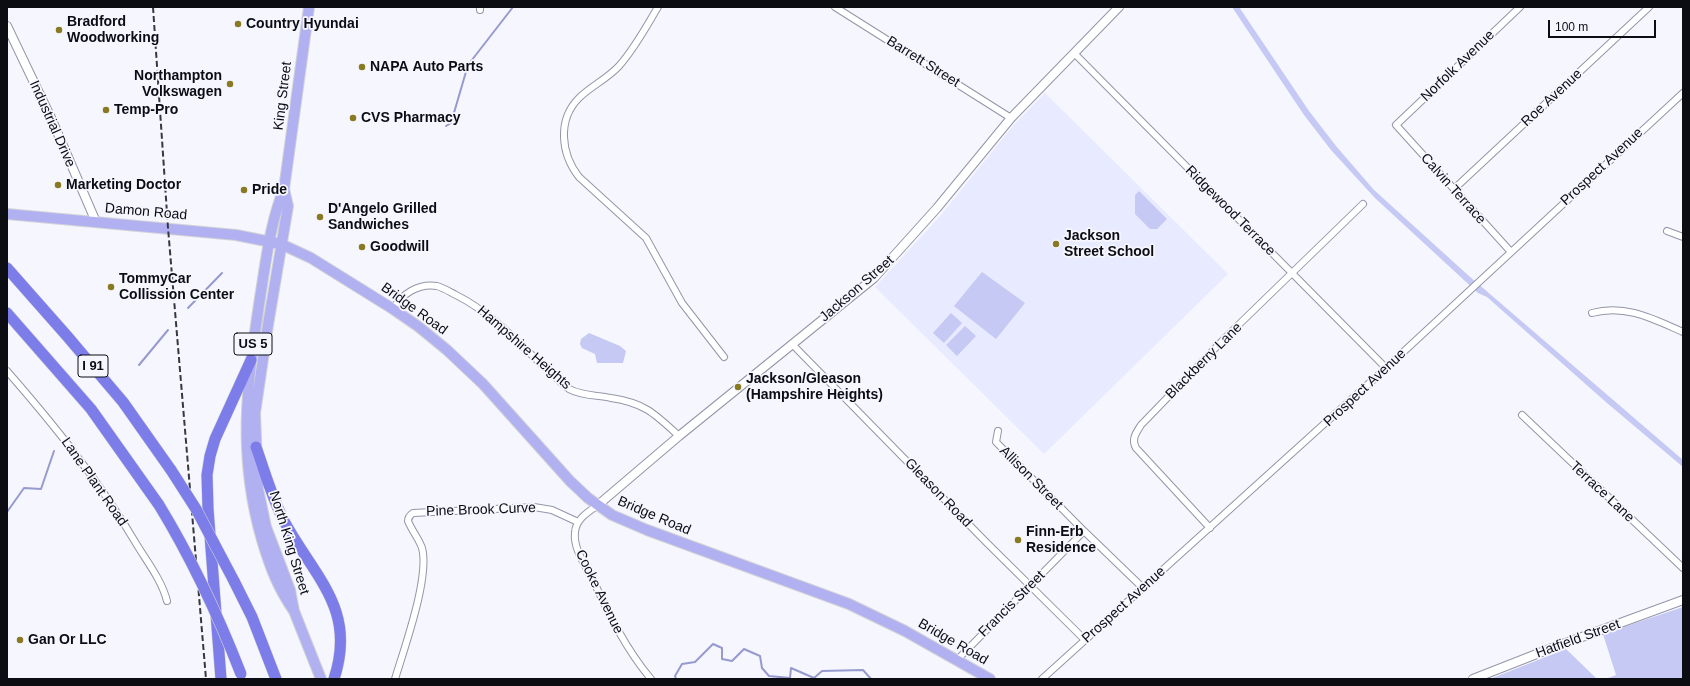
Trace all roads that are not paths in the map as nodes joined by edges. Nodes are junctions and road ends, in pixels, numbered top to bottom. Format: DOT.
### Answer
graph roads {
  1 [pos="309,7"];
  2 [pos="658,7"];
  3 [pos="835,7"];
  4 [pos="1119,7"];
  5 [pos="1520,7"];
  6 [pos="1649,7"];
  7 [pos="7,26"];
  8 [pos="1075,54"];
  9 [pos="1683,93"];
  10 [pos="1011,118"];
  11 [pos="1396,125"];
  12 [pos="284,188"];
  13 [pos="1454,189"];
  14 [pos="1363,204"];
  15 [pos="7,214"];
  16 [pos="96,222"];
  17 [pos="1667,231"];
  18 [pos="1683,237"];
  19 [pos="270,241"];
  20 [pos="281,244"];
  21 [pos="1511,252"];
  22 [pos="7,268"];
  23 [pos="1293,274"];
  24 [pos="393,309"];
  25 [pos="7,313"];
  26 [pos="1592,313"];
  27 [pos="1683,332"];
  28 [pos="792,344"];
  29 [pos="724,357"];
  30 [pos="251,360"];
  31 [pos="1386,368"];
  32 [pos="7,371"];
  33 [pos="1522,415"];
  34 [pos="998,431"];
  35 [pos="679,436"];
  36 [pos="256,447"];
  37 [pos="598,505"];
  38 [pos="578,522"];
  39 [pos="1210,528"];
  40 [pos="1084,531"];
  41 [pos="1683,568"];
  42 [pos="1030,586"];
  43 [pos="1143,588"];
  44 [pos="1683,600"];
  45 [pos="167,601"];
  46 [pos="294,612"];
  47 [pos="1085,640"];
  48 [pos="957,660"];
  49 [pos="242,676"];
  50 [pos="222,679"];
  51 [pos="276,679"];
  52 [pos="321,679"];
  53 [pos="334,679"];
  54 [pos="395,679"];
  55 [pos="650,679"];
  56 [pos="990,679"];
  57 [pos="1042,679"];
  58 [pos="1473,679"];
  1 -- 12 [label="main road, King Street / US 5"];
  2 -- 29 [label="street"];
  3 -- 10 [label="street, Barrett Street"];
  4 -- 8 [label="street, Jackson Street"];
  5 -- 11 [label="street, Norfolk Avenue"];
  6 -- 13 [label="street, Roe Avenue"];
  7 -- 16 [label="street, Industrial Drive"];
  8 -- 10 [label="street, Jackson Street"];
  8 -- 23 [label="street, Ridgewood Terrace"];
  9 -- 21 [label="street, Prospect Avenue"];
  10 -- 28 [label="street, Jackson Street"];
  11 -- 13 [label="street, Calvin Terrace"];
  12 -- 19 [label="main road, King Street / US 5"];
  12 -- 20 [label="main road, King Street / US 5"];
  13 -- 21 [label="street, Calvin Terrace"];
  14 -- 23 [label="street, Blackberry Lane"];
  15 -- 16 [label="main road, Damon Road"];
  16 -- 19 [label="main road, Damon Road"];
  17 -- 18 [label="street"];
  19 -- 20 [label="main road, Damon Road"];
  19 -- 30 [label="main road, North King Street / US 5"];
  20 -- 24 [label="main road, Bridge Road"];
  20 -- 36 [label="main road, North King Street / US 5"];
  21 -- 31 [label="street, Prospect Avenue"];
  22 -- 51 [label="highway, I 91, bridge"];
  23 -- 31 [label="street, Ridgewood Terrace"];
  23 -- 39 [label="street, Blackberry Lane"];
  24 -- 35 [label="street, Hampshire Heights"];
  24 -- 37 [label="main road, Bridge Road"];
  25 -- 49 [label="highway, I 91, bridge"];
  26 -- 27 [label="street"];
  28 -- 35 [label="street, Jackson Street"];
  28 -- 42 [label="street, Gleason Road"];
  30 -- 46 [label="main road, North King Street / US 5"];
  30 -- 50 [label="highway"];
  31 -- 39 [label="street, Prospect Avenue"];
  32 -- 45 [label="street, Lane Plant Road"];
  33 -- 41 [label="street, Terrace Lane"];
  34 -- 40 [label="street, Allison Street"];
  35 -- 37 [label="street, Jackson Street"];
  36 -- 46 [label="main road, North King Street / US 5"];
  36 -- 53 [label="highway"];
  37 -- 38 [label="street"];
  37 -- 48 [label="main road, Bridge Road"];
  38 -- 54 [label="street, Pine Brook Curve"];
  38 -- 55 [label="street, Cooke Avenue"];
  39 -- 43 [label="street, Prospect Avenue"];
  40 -- 42 [label="street, Francis Street"];
  40 -- 43 [label="street, Allison Street"];
  42 -- 47 [label="street, Gleason Road"];
  42 -- 48 [label="street, Francis Street"];
  43 -- 47 [label="street, Prospect Avenue"];
  44 -- 58 [label="street, Hatfield Street"];
  46 -- 52 [label="main road, North King Street / US 5"];
  47 -- 57 [label="street, Prospect Avenue"];
  48 -- 56 [label="main road, Bridge Road"];
}
